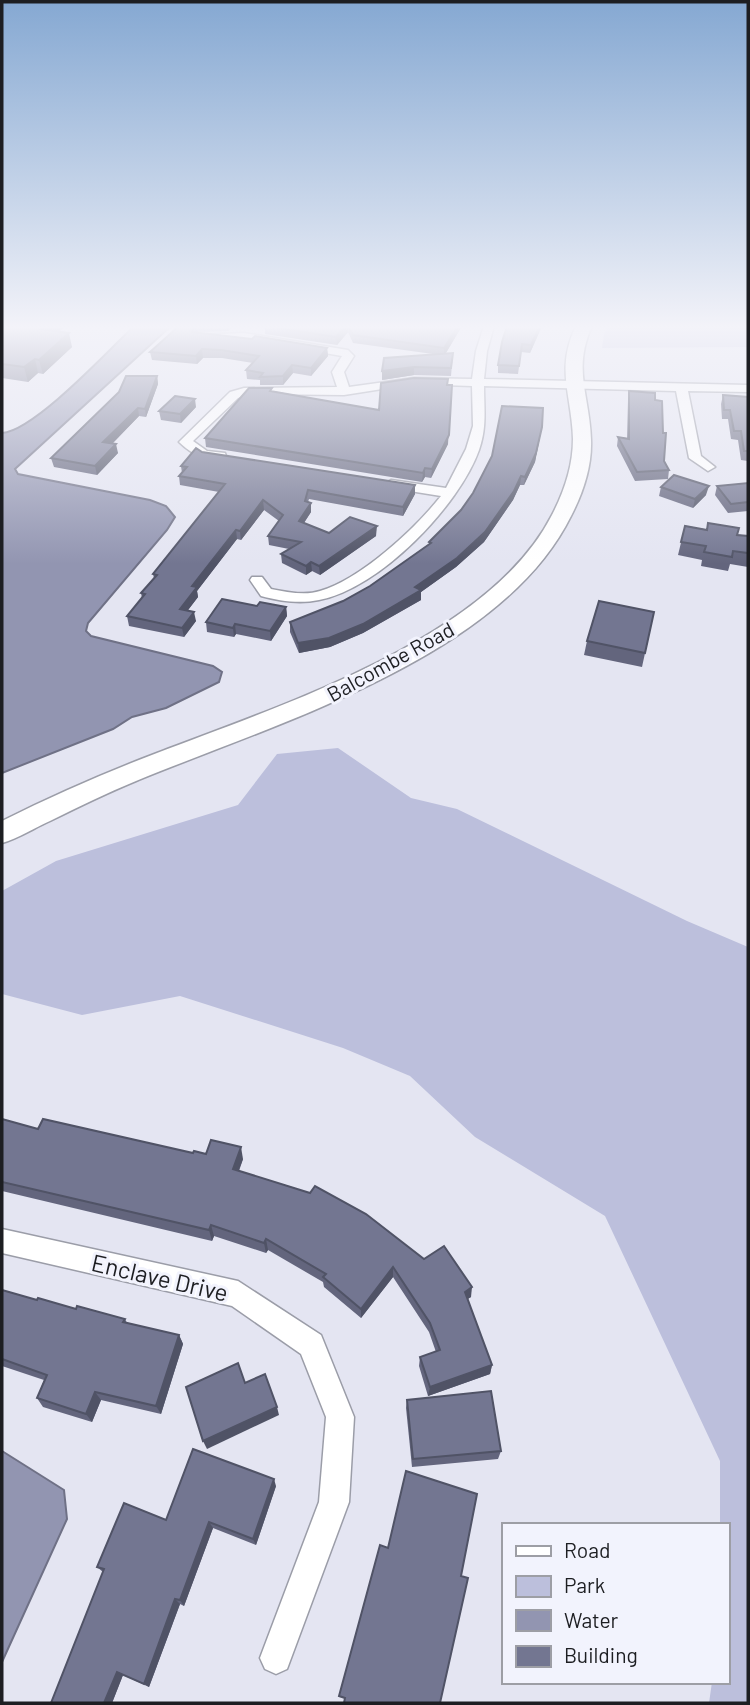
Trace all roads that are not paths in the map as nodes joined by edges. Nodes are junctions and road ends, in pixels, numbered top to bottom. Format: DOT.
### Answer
graph roads {
  1 [pos="223,406"];
  2 [pos="479,406"];
  3 [pos="576,406"];
  4 [pos="685,406"];
  5 [pos="230,457"];
  6 [pos="708,467"];
  7 [pos="380,482"];
  8 [pos="449,493"];
  9 [pos="257,580"];
  10 [pos="2,833"];
  11 [pos="2,1241"];
  12 [pos="276,1658"];
  1 -- 5 [label="street"];
  2 -- 8 [label="street"];
  3 -- 10 [label="street, Balcombe Road"];
  4 -- 6 [label="street"];
  7 -- 8 [label="street"];
  8 -- 9 [label="street"];
  11 -- 12 [label="street, Enclave Drive"];
}
